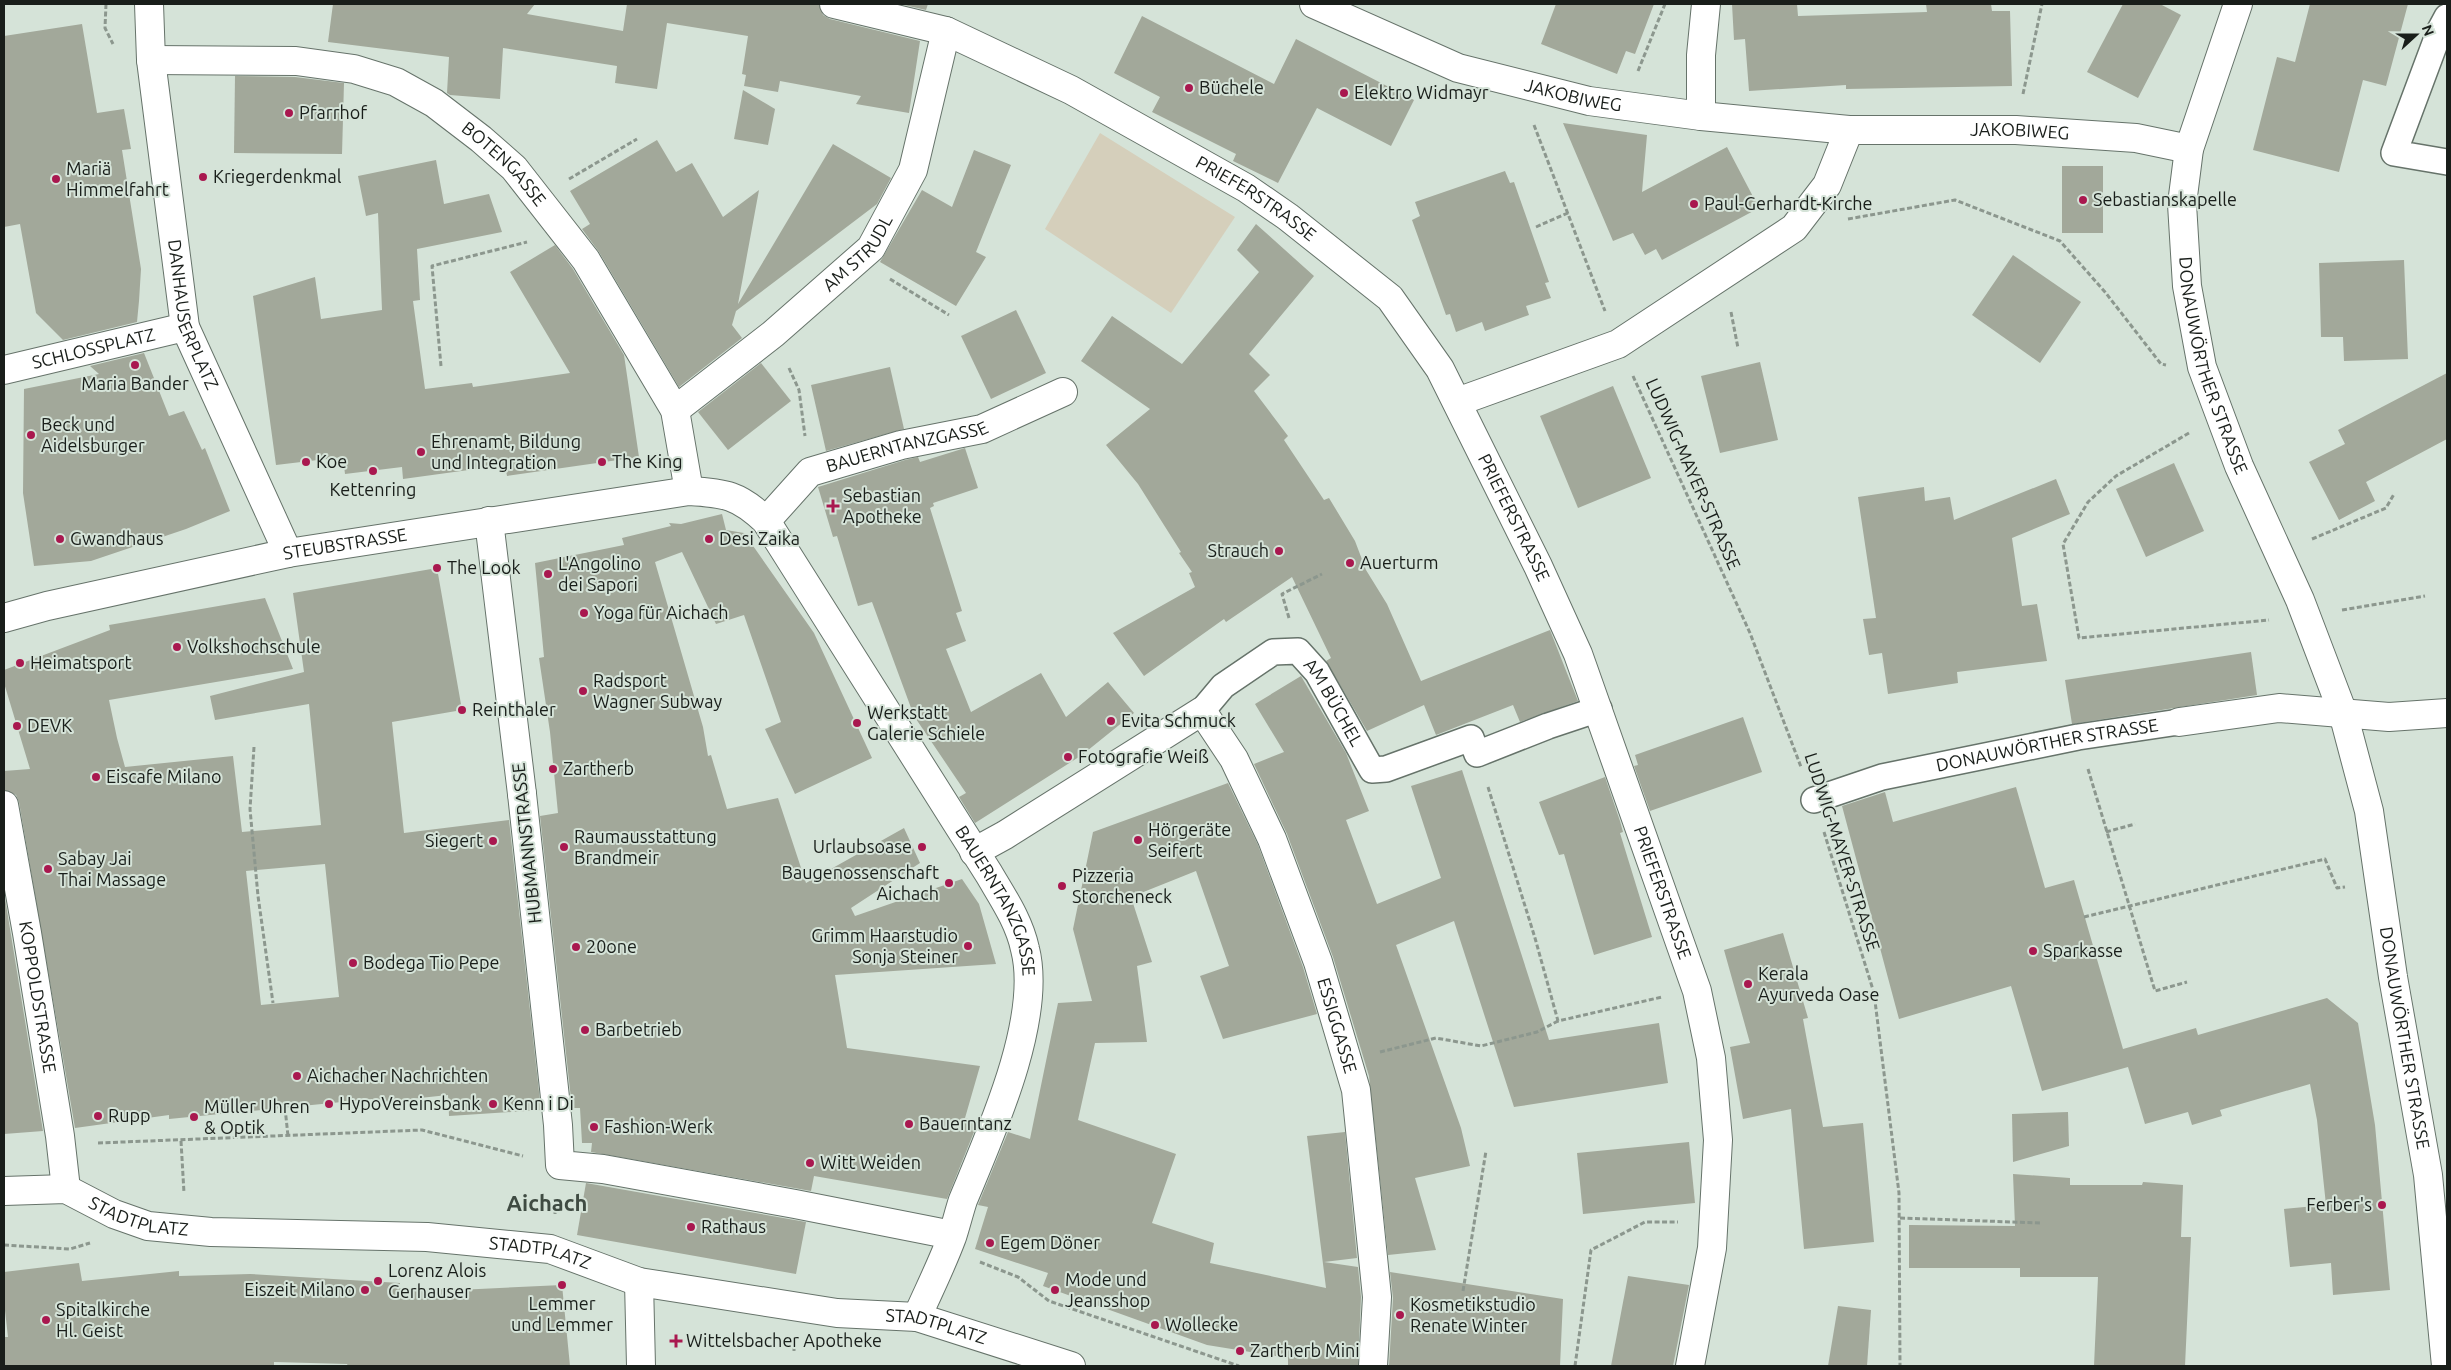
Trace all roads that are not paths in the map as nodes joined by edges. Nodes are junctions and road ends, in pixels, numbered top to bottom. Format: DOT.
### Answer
graph roads {
  1 [pos="149,4"];
  2 [pos="834,4"];
  3 [pos="1314,4"];
  4 [pos="1706,4"];
  5 [pos="2238,4"];
  6 [pos="2447,17"];
  7 [pos="946,31"];
  8 [pos="151,60"];
  9 [pos="1701,116"];
  10 [pos="1848,130"];
  11 [pos="2189,149"];
  12 [pos="2447,162"];
  13 [pos="185,327"];
  14 [pos="4,370"];
  15 [pos="1063,392"];
  16 [pos="1456,402"];
  17 [pos="674,410"];
  18 [pos="689,492"];
  19 [pos="489,521"];
  20 [pos="766,521"];
  21 [pos="288,553"];
  22 [pos="4,618"];
  23 [pos="1598,709"];
  24 [pos="1202,711"];
  25 [pos="2343,713"];
  26 [pos="2447,714"];
  27 [pos="2178,722"];
  28 [pos="1814,800"];
  29 [pos="4,805"];
  30 [pos="974,852"];
  31 [pos="66,1189"];
  32 [pos="4,1191"];
  33 [pos="949,1242"];
  34 [pos="639,1282"];
  35 [pos="917,1317"];
  36 [pos="641,1366"];
  37 [pos="1071,1366"];
  38 [pos="1373,1366"];
  39 [pos="1690,1366"];
  40 [pos="2446,1366"];
  1 -- 8 [label="street, DANHAUSERPLATZ"];
  2 -- 7 [label="street, PRIEFERSTRASSE"];
  3 -- 9 [label="street, JAKOBIWEG"];
  4 -- 9 [label="street"];
  5 -- 11 [label="street, DONAUWÖRTHER STRASSE"];
  6 -- 12 [label="lane"];
  7 -- 16 [label="street, PRIEFERSTRASSE"];
  7 -- 17 [label="street, AM STRUDL"];
  8 -- 13 [label="street, DANHAUSERPLATZ"];
  8 -- 17 [label="street, BOTENGASSE"];
  9 -- 10 [label="street, JAKOBIWEG"];
  10 -- 11 [label="street, JAKOBIWEG"];
  10 -- 16 [label="street"];
  11 -- 25 [label="street, DONAUWÖRTHER STRASSE"];
  13 -- 14 [label="street, SCHLOSSPLATZ"];
  13 -- 21 [label="street, DANHAUSERPLATZ"];
  15 -- 20 [label="street, BAUERNTANZGASSE"];
  16 -- 23 [label="street, PRIEFERSTRASSE"];
  17 -- 18 [label="street, BOTENGASSE"];
  18 -- 19 [label="street, STEUBSTRASSE"];
  18 -- 20 [label="street, BAUERNTANZGASSE"];
  19 -- 21 [label="street, STEUBSTRASSE"];
  19 -- 33 [label="street, HUBMANNSTRASSE"];
  20 -- 30 [label="street, BAUERNTANZGASSE"];
  21 -- 22 [label="street, STEUBSTRASSE"];
  23 -- 24 [label="lane, AM BÜCHEL"];
  23 -- 39 [label="street, PRIEFERSTRASSE"];
  24 -- 30 [label="street, AM BÜCHEL"];
  24 -- 38 [label="street, ESSIGGASSE"];
  25 -- 26 [label="street"];
  25 -- 27 [label="street, DONAUWÖRTHER STRASSE"];
  25 -- 40 [label="street, DONAUWÖRTHER STRASSE"];
  27 -- 28 [label="lane, DONAUWÖRTHER STRASSE"];
  29 -- 31 [label="street, KOPPOLDSTRASSE"];
  30 -- 33 [label="street, BAUERNTANZGASSE"];
  31 -- 32 [label="street, STADTPLATZ"];
  31 -- 34 [label="street, STADTPLATZ"];
  33 -- 35 [label="street, BAUERNTANZGASSE"];
  34 -- 35 [label="street, STADTPLATZ"];
  34 -- 36 [label="street"];
  35 -- 37 [label="street, STADTPLATZ"];
}
